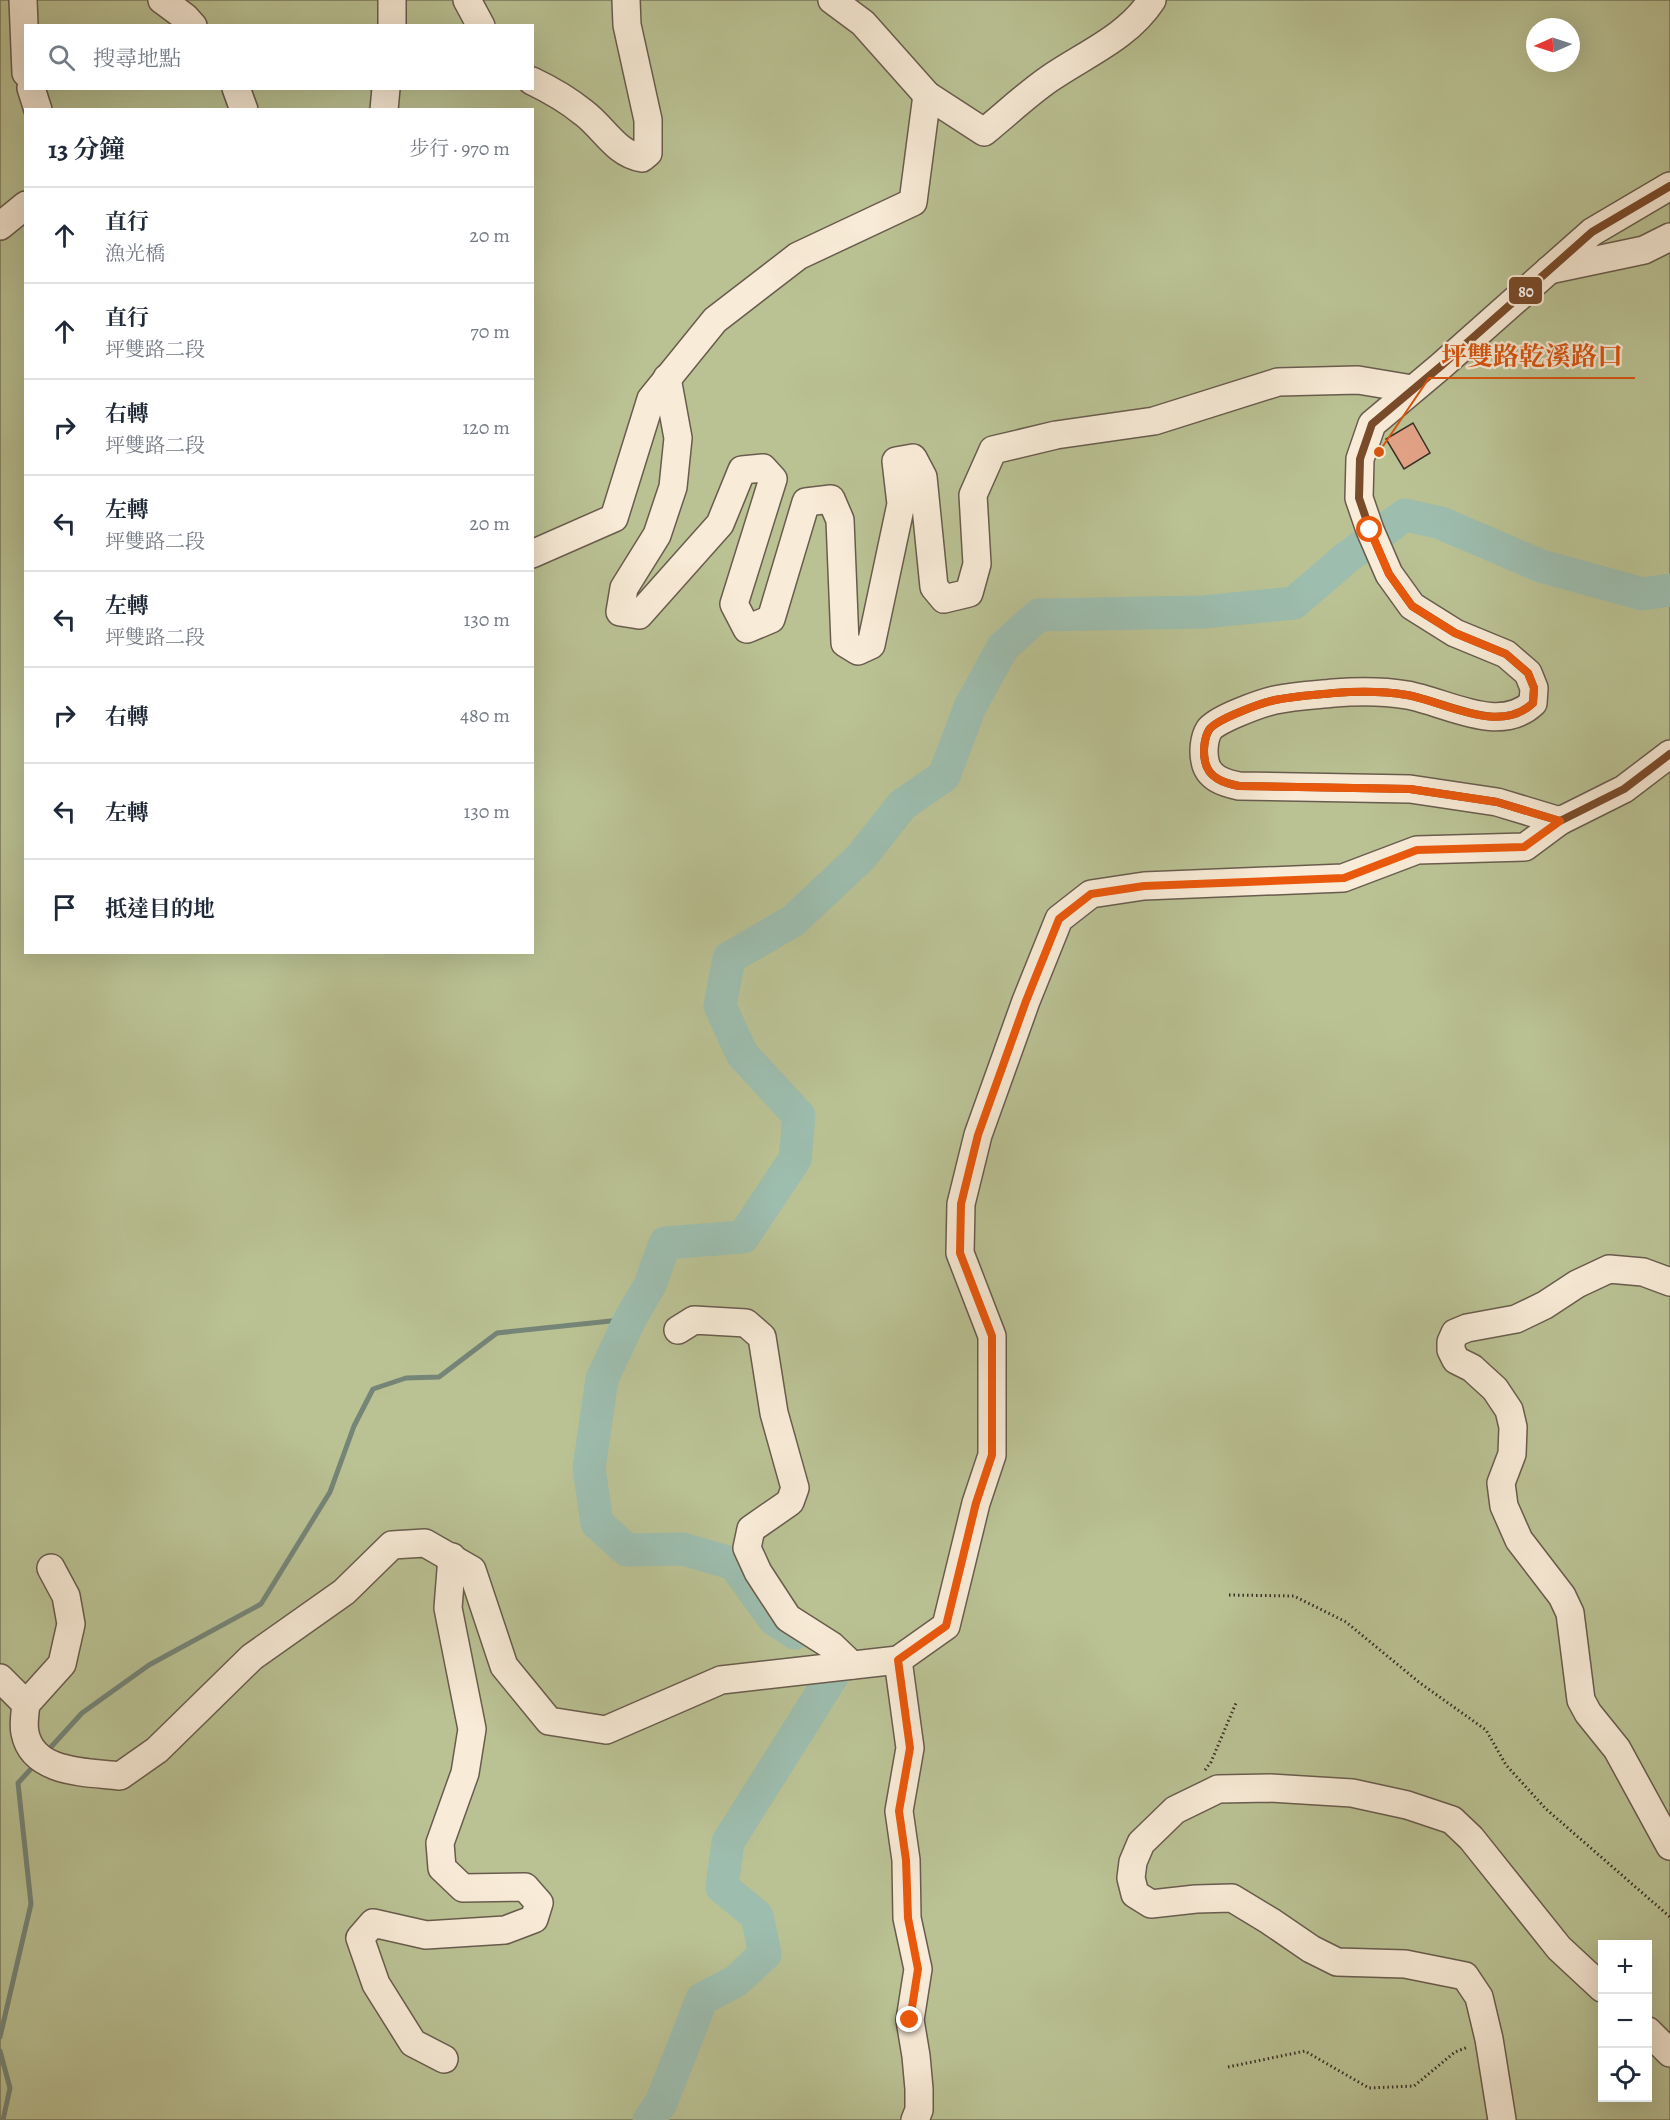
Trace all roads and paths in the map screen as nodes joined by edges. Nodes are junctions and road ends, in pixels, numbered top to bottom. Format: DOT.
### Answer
graph roads {
  1 [pos="22,0"];
  2 [pos="162,0"];
  3 [pos="392,0"];
  4 [pos="467,0"];
  5 [pos="626,0"];
  6 [pos="832,0"];
  7 [pos="1152,0"];
  8 [pos="191,24"];
  9 [pos="392,24"];
  10 [pos="480,24"];
  11 [pos="24,36"];
  12 [pos="534,82"];
  13 [pos="32,90"];
  14 [pos="237,90"];
  15 [pos="386,90"];
  16 [pos="927,95"];
  17 [pos="37,108"];
  18 [pos="243,108"];
  19 [pos="384,108"];
  20 [pos="1670,186"];
  21 [pos="24,207"];
  22 [pos="0,226"];
  23 [pos="1670,237"];
  24 [pos="1548,271"];
  25 [pos="667,378"];
  26 [pos="1412,389"];
  27 [pos="534,553"];
  28 [pos="1670,754"];
  29 [pos="1560,821"];
  30 [pos="1670,1282"];
  31 [pos="678,1330"];
  32 [pos="452,1557"];
  33 [pos="51,1568"];
  34 [pos="1229,1595"];
  35 [pos="898,1660"];
  36 [pos="852,1665"];
  37 [pos="0,1678"];
  38 [pos="1236,1703"];
  39 [pos="26,1704"];
  40 [pos="1203,1772"];
  41 [pos="1670,1846"];
  42 [pos="1670,1917"];
  43 [pos="1598,1984"];
  44 [pos="1652,2036"];
  45 [pos="1489,2039"];
  46 [pos="1670,2053"];
  47 [pos="444,2059"];
  48 [pos="1228,2067"];
  49 [pos="915,2120"];
  50 [pos="1502,2120"];
  1 -- 11 [label="street"];
  2 -- 8 [label="street"];
  3 -- 9 [label="street"];
  4 -- 10 [label="street"];
  5 -- 12 [label="street"];
  6 -- 16 [label="street"];
  7 -- 16 [label="street"];
  13 -- 17 [label="street"];
  14 -- 18 [label="street"];
  15 -- 19 [label="street"];
  16 -- 25 [label="street"];
  20 -- 24 [label="street"];
  21 -- 22 [label="street"];
  23 -- 24 [label="street"];
  24 -- 26 [label="street"];
  25 -- 26 [label="street"];
  25 -- 27 [label="street"];
  26 -- 29 [label="street"];
  28 -- 29 [label="street"];
  29 -- 35 [label="street"];
  30 -- 41 [label="street"];
  31 -- 36 [label="street"];
  32 -- 36 [label="street"];
  32 -- 39 [label="street"];
  32 -- 47 [label="street"];
  33 -- 39 [label="street"];
  34 -- 42 [label="path"];
  35 -- 36 [label="street"];
  35 -- 49 [label="street"];
  37 -- 39 [label="street"];
  38 -- 40 [label="path"];
  43 -- 45 [label="street"];
  44 -- 46 [label="street"];
  45 -- 48 [label="path"];
  45 -- 50 [label="street"];
}
